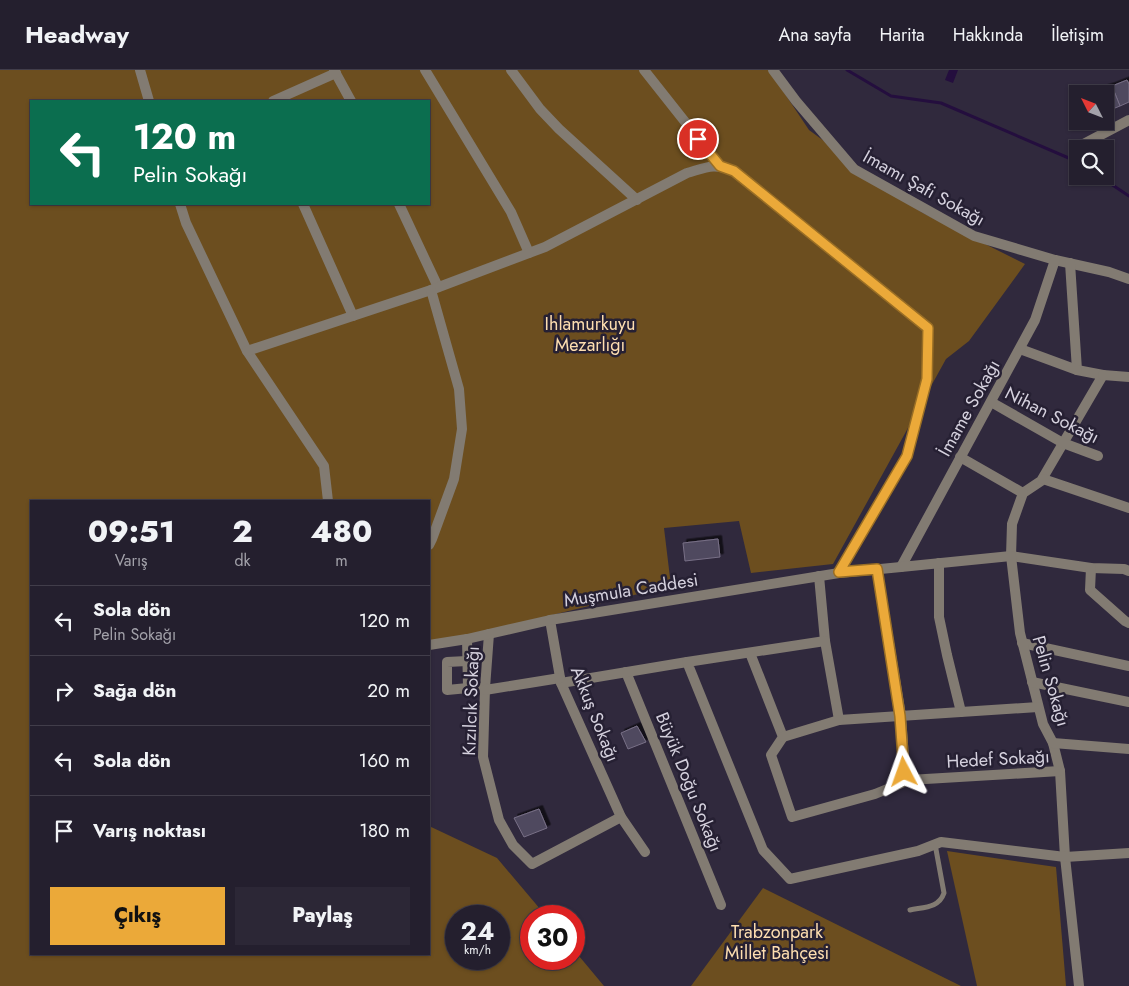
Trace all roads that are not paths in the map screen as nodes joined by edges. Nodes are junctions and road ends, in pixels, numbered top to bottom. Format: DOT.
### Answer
graph roads {
  1 [pos="140,70"];
  2 [pos="425,70"];
  3 [pos="511,70"];
  4 [pos="644,70"];
  5 [pos="773,70"];
  6 [pos="335,72"];
  7 [pos="149,100"];
  8 [pos="275,100"];
  9 [pos="350,100"];
  10 [pos="1129,120"];
  11 [pos="1091,140"];
  12 [pos="720,166"];
  13 [pos="637,200"];
  14 [pos="180,205"];
  15 [pos="303,205"];
  16 [pos="399,205"];
  17 [pos="529,253"];
  18 [pos="1055,260"];
  19 [pos="1070,263"];
  20 [pos="1129,279"];
  21 [pos="434,288"];
  22 [pos="353,316"];
  23 [pos="1020,349"];
  24 [pos="247,352"];
  25 [pos="1077,370"];
  26 [pos="1103,375"];
  27 [pos="1129,377"];
  28 [pos="990,402"];
  29 [pos="1064,443"];
  30 [pos="1098,456"];
  31 [pos="960,457"];
  32 [pos="1043,479"];
  33 [pos="1024,493"];
  34 [pos="328,500"];
  35 [pos="1129,508"];
  36 [pos="430,543"];
  37 [pos="1011,556"];
  38 [pos="939,563"];
  39 [pos="901,567"];
  40 [pos="1091,568"];
  41 [pos="877,569"];
  42 [pos="1129,571"];
  43 [pos="839,572"];
  44 [pos="820,576"];
  45 [pos="550,620"];
  46 [pos="1129,623"];
  47 [pos="489,634"];
  48 [pos="467,639"];
  49 [pos="825,641"];
  50 [pos="1022,643"];
  51 [pos="430,645"];
  52 [pos="750,653"];
  53 [pos="467,661"];
  54 [pos="687,662"];
  55 [pos="1129,666"];
  56 [pos="626,672"];
  57 [pos="560,680"];
  58 [pos="1032,682"];
  59 [pos="468,688"];
  60 [pos="485,689"];
  61 [pos="1129,702"];
  62 [pos="1038,707"];
  63 [pos="961,712"];
  64 [pos="900,716"];
  65 [pos="839,720"];
  66 [pos="783,737"];
  67 [pos="1053,743"];
  68 [pos="1129,749"];
  69 [pos="1060,771"];
  70 [pos="909,780"];
  71 [pos="621,816"];
  72 [pos="935,844"];
  73 [pos="645,852"];
  74 [pos="1129,853"];
  75 [pos="1065,858"];
  76 [pos="721,905"];
  77 [pos="910,910"];
  78 [pos="1079,986"];
  1 -- 7 [label="street"];
  2 -- 17 [label="street"];
  3 -- 13 [label="street"];
  4 -- 12 [label="street"];
  5 -- 18 [label="street, İmamı Şafi Sokağı"];
  6 -- 8 [label="street"];
  6 -- 9 [label="street"];
  10 -- 11 [label="street"];
  12 -- 13 [label="street"];
  12 -- 43 [label="street"];
  13 -- 17 [label="street"];
  14 -- 24 [label="street"];
  15 -- 22 [label="street"];
  16 -- 21 [label="street"];
  17 -- 21 [label="street"];
  18 -- 19 [label="street, İmamı Şafi Sokağı"];
  18 -- 23 [label="street, İmame Sokağı"];
  19 -- 20 [label="street, İmamı Şafi Sokağı"];
  19 -- 25 [label="street"];
  21 -- 22 [label="street"];
  21 -- 36 [label="street"];
  22 -- 24 [label="street"];
  23 -- 25 [label="street"];
  23 -- 28 [label="street, İmame Sokağı"];
  24 -- 34 [label="street"];
  25 -- 26 [label="street"];
  26 -- 27 [label="street"];
  26 -- 29 [label="street"];
  28 -- 29 [label="street, Nihan Sokağı"];
  28 -- 31 [label="street, İmame Sokağı"];
  29 -- 30 [label="street, Nihan Sokağı"];
  29 -- 32 [label="street"];
  31 -- 33 [label="street"];
  31 -- 39 [label="street, İmame Sokağı"];
  32 -- 33 [label="street"];
  32 -- 35 [label="street"];
  33 -- 37 [label="street, Pelin Sokağı"];
  37 -- 38 [label="street"];
  37 -- 40 [label="street"];
  37 -- 50 [label="street, Pelin Sokağı"];
  38 -- 39 [label="street"];
  38 -- 63 [label="street"];
  39 -- 41 [label="street"];
  40 -- 42 [label="street"];
  40 -- 46 [label="street"];
  41 -- 43 [label="street"];
  41 -- 64 [label="street"];
  43 -- 44 [label="street, Muşmula Caddesi"];
  44 -- 45 [label="street, Muşmula Caddesi"];
  44 -- 49 [label="street"];
  45 -- 47 [label="street, Muşmula Caddesi"];
  45 -- 57 [label="street, Akkuş Sokağı"];
  47 -- 48 [label="street, Muşmula Caddesi"];
  47 -- 60 [label="street, Kızılcık Sokağı"];
  48 -- 51 [label="street, Muşmula Caddesi"];
  48 -- 53 [label="street"];
  49 -- 52 [label="street"];
  49 -- 65 [label="street"];
  50 -- 55 [label="street"];
  50 -- 58 [label="street, Pelin Sokağı"];
  52 -- 54 [label="street"];
  52 -- 66 [label="street"];
  53 -- 59 [label="street"];
  53 -- 59 [label="street, Kızılcık Sokağı"];
  54 -- 56 [label="street"];
  54 -- 72 [label="street"];
  56 -- 57 [label="street"];
  56 -- 76 [label="street, Büyük Doğu Sokağı"];
  57 -- 60 [label="street"];
  57 -- 71 [label="street, Akkuş Sokağı"];
  58 -- 61 [label="street"];
  58 -- 62 [label="street, Pelin Sokağı"];
  59 -- 60 [label="street"];
  60 -- 71 [label="street, Kızılcık Sokağı"];
  62 -- 63 [label="street"];
  62 -- 67 [label="street, Pelin Sokağı"];
  63 -- 64 [label="street"];
  64 -- 65 [label="street"];
  64 -- 70 [label="street"];
  65 -- 66 [label="street"];
  66 -- 70 [label="street, Hedef Sokağı"];
  67 -- 68 [label="street"];
  67 -- 69 [label="street, Pelin Sokağı"];
  69 -- 70 [label="street, Hedef Sokağı"];
  69 -- 75 [label="street, Pelin Sokağı"];
  71 -- 73 [label="street, Akkuş Sokağı"];
  72 -- 75 [label="street"];
  72 -- 77 [label="lane"];
  74 -- 75 [label="street"];
  75 -- 78 [label="street, Pelin Sokağı"];
}
